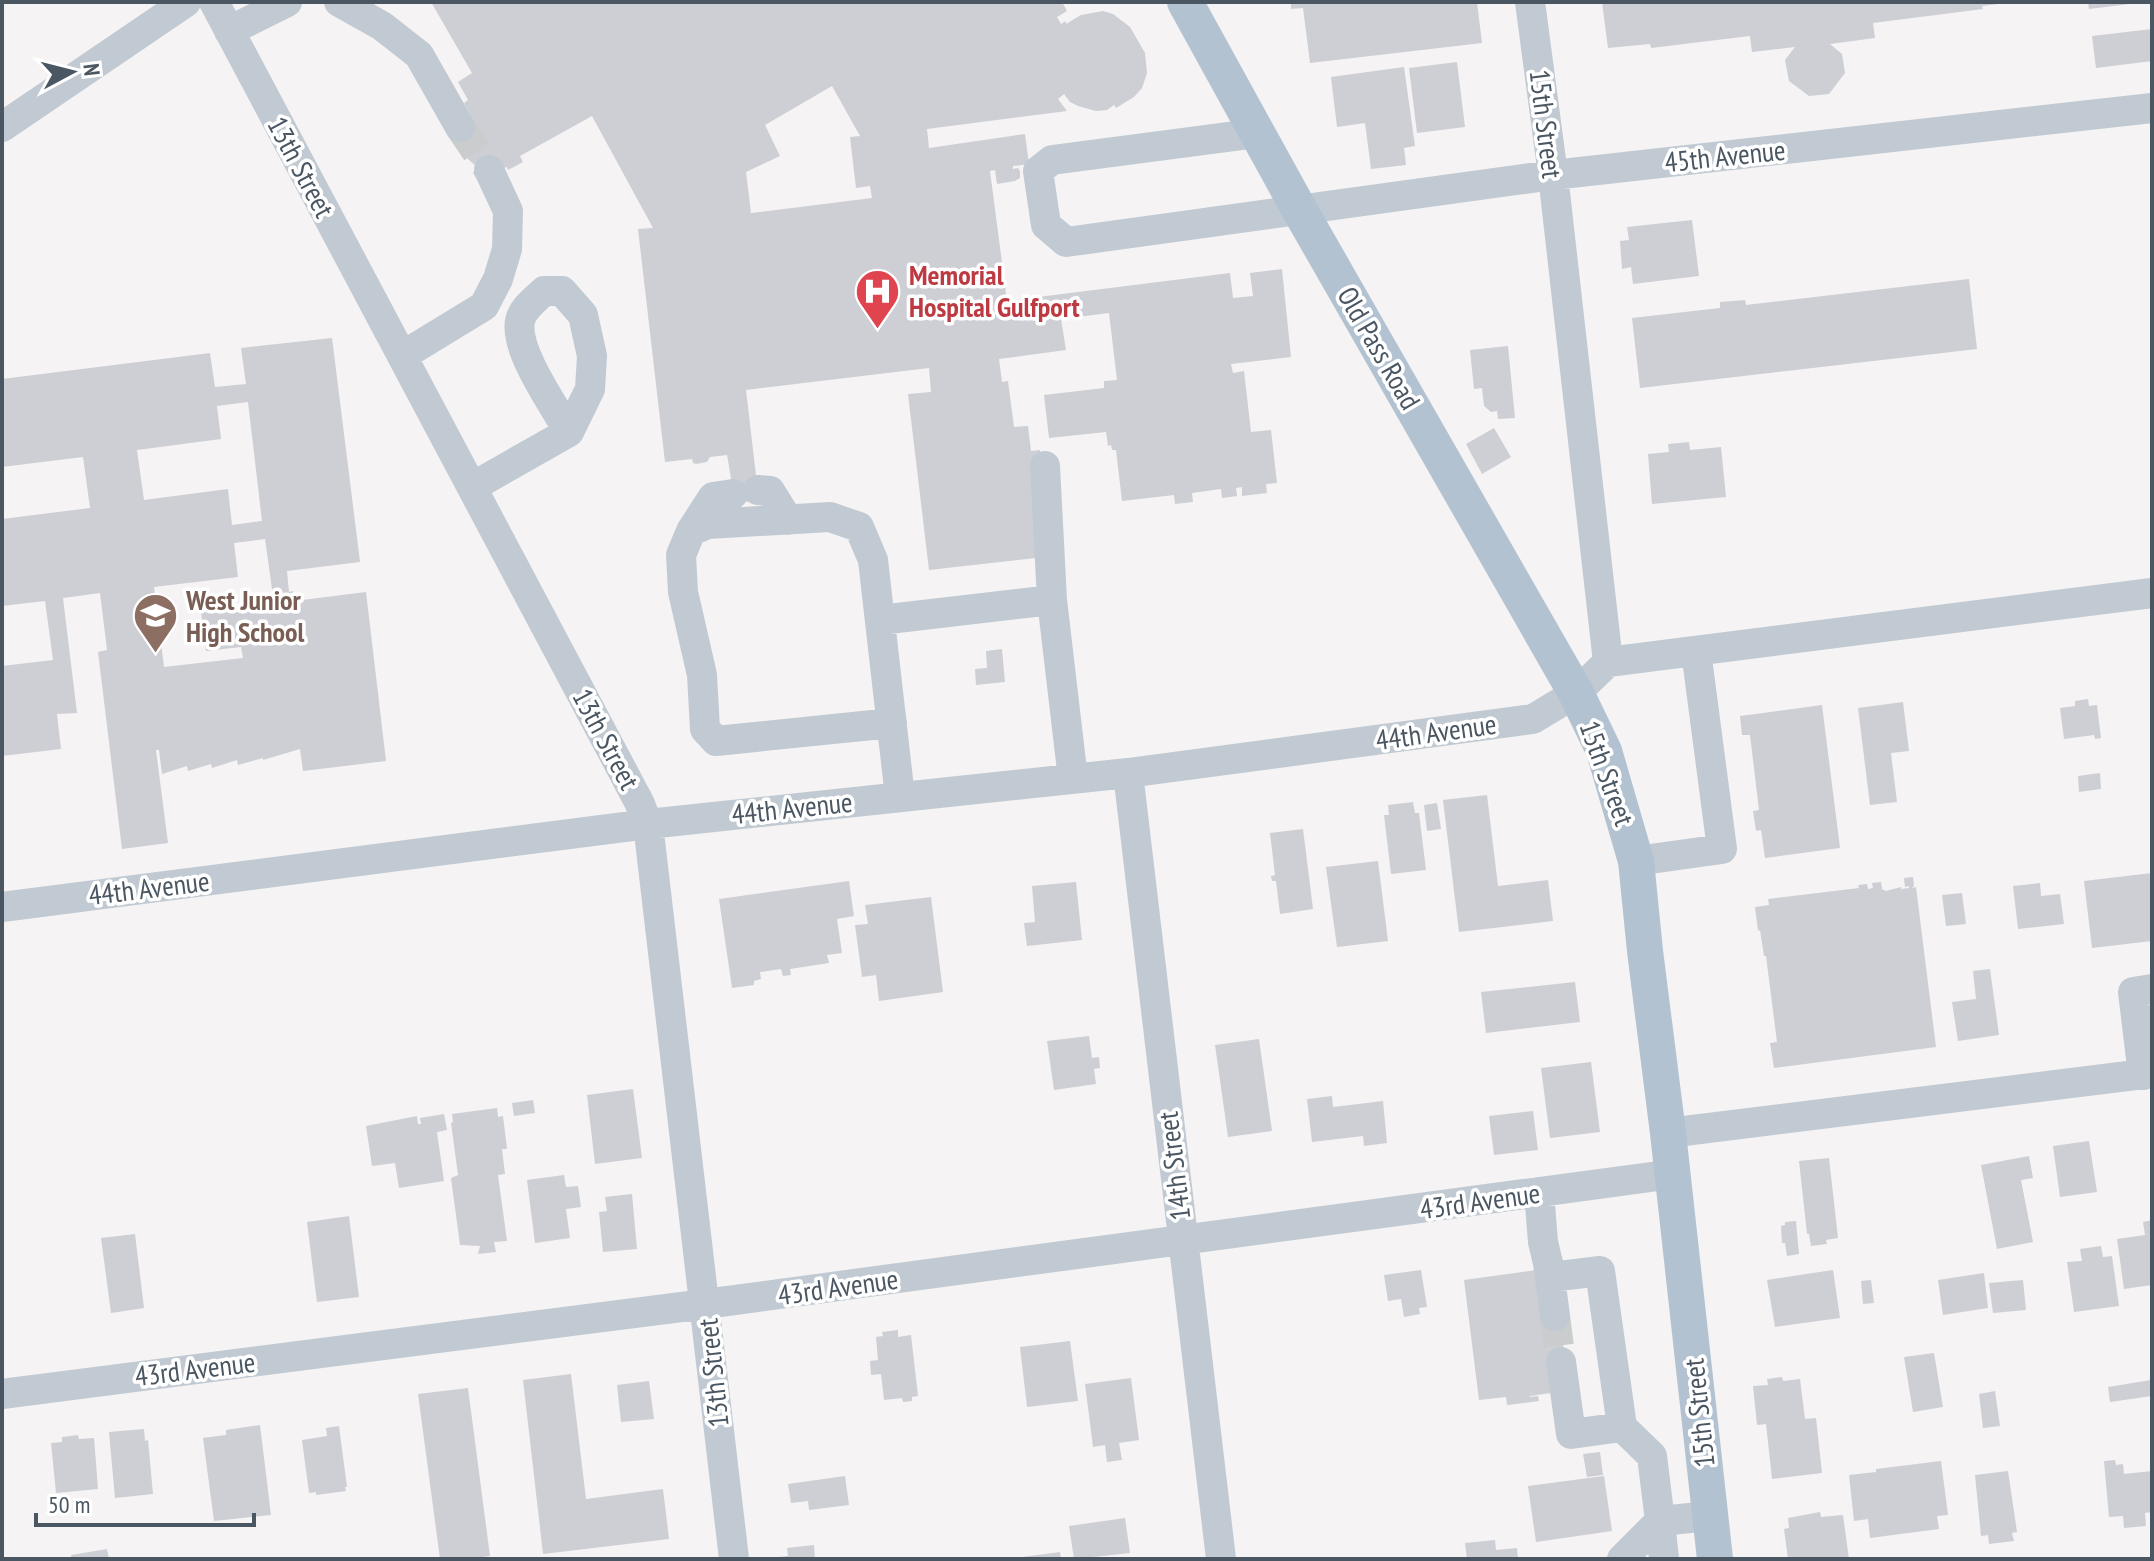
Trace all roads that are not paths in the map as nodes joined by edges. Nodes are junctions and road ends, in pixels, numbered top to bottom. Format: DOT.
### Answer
graph roads {
  1 [pos="186,2"];
  2 [pos="214,2"];
  3 [pos="287,2"];
  4 [pos="339,2"];
  5 [pos="1185,2"];
  6 [pos="1530,2"];
  7 [pos="229,31"];
  8 [pos="2152,108"];
  9 [pos="2,127"];
  10 [pos="460,127"];
  11 [pos="1258,133"];
  12 [pos="489,170"];
  13 [pos="1553,175"];
  14 [pos="1299,209"];
  15 [pos="402,356"];
  16 [pos="569,432"];
  17 [pos="1045,466"];
  18 [pos="472,487"];
  19 [pos="788,520"];
  20 [pos="691,531"];
  21 [pos="2152,593"];
  22 [pos="1052,600"];
  23 [pos="880,620"];
  24 [pos="1696,651"];
  25 [pos="1608,662"];
  26 [pos="1576,693"];
  27 [pos="892,723"];
  28 [pos="1128,773"];
  29 [pos="1073,779"];
  30 [pos="900,797"];
  31 [pos="648,824"];
  32 [pos="1636,861"];
  33 [pos="2,907"];
  34 [pos="2152,989"];
  35 [pos="2147,1074"];
  36 [pos="1668,1133"];
  37 [pos="1673,1174"];
  38 [pos="1539,1192"];
  39 [pos="1183,1241"];
  40 [pos="1551,1277"];
  41 [pos="705,1304"];
  42 [pos="1555,1316"];
  43 [pos="1561,1362"];
  44 [pos="2,1394"];
  45 [pos="1622,1427"];
  46 [pos="1710,1516"];
  47 [pos="1660,1521"];
  48 [pos="734,1559"];
  49 [pos="1221,1559"];
  50 [pos="1622,1559"];
  51 [pos="1664,1559"];
  52 [pos="1715,1559"];
  1 -- 9 [label="street"];
  2 -- 7 [label="street, 13th Street"];
  3 -- 7 [label="street"];
  4 -- 10 [label="street"];
  5 -- 11 [label="main road, Old Pass Road"];
  6 -- 13 [label="street, 15th Street"];
  7 -- 15 [label="street, 13th Street"];
  8 -- 13 [label="street, 45th Avenue"];
  11 -- 14 [label="main road, Old Pass Road"];
  11 -- 14 [label="street, 45th Avenue"];
  12 -- 15 [label="street"];
  13 -- 14 [label="street, 45th Avenue"];
  13 -- 25 [label="street, 15th Street"];
  14 -- 26 [label="main road, Old Pass Road"];
  15 -- 18 [label="street, 13th Street"];
  16 -- 18 [label="street"];
  17 -- 22 [label="street"];
  18 -- 31 [label="street, 13th Street"];
  19 -- 20 [label="street"];
  19 -- 20 [label="street"];
  19 -- 23 [label="street"];
  20 -- 27 [label="street"];
  21 -- 24 [label="street"];
  22 -- 23 [label="street"];
  22 -- 29 [label="street"];
  23 -- 27 [label="street"];
  24 -- 25 [label="street"];
  24 -- 32 [label="street"];
  25 -- 26 [label="street, 15th Street"];
  26 -- 28 [label="street, 44th Avenue"];
  26 -- 32 [label="main road, 15th Street"];
  27 -- 30 [label="street"];
  28 -- 29 [label="street, 44th Avenue"];
  28 -- 39 [label="street, 14th Street"];
  29 -- 30 [label="street, 44th Avenue"];
  30 -- 31 [label="street, 44th Avenue"];
  31 -- 33 [label="street, 44th Avenue"];
  31 -- 41 [label="street, 13th Street"];
  32 -- 36 [label="main road, 15th Street"];
  34 -- 35 [label="street"];
  35 -- 36 [label="street"];
  36 -- 37 [label="main road, 15th Street"];
  37 -- 38 [label="street, 43rd Avenue"];
  37 -- 46 [label="main road, 15th Street"];
  38 -- 39 [label="street, 43rd Avenue"];
  38 -- 40 [label="street"];
  39 -- 41 [label="street, 43rd Avenue"];
  39 -- 49 [label="street, 14th Street"];
  40 -- 42 [label="street"];
  40 -- 45 [label="street"];
  41 -- 44 [label="street, 43rd Avenue"];
  41 -- 48 [label="street, 13th Street"];
  43 -- 45 [label="street"];
  45 -- 47 [label="street"];
  46 -- 47 [label="street"];
  46 -- 52 [label="main road, 15th Street"];
  47 -- 50 [label="street"];
  47 -- 51 [label="street"];
}
